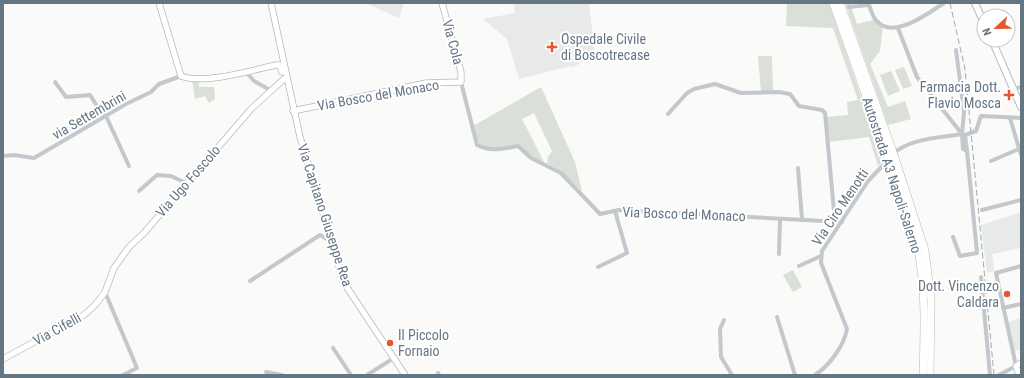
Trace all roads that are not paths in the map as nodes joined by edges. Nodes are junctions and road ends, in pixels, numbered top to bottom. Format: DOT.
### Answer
graph roads {
  1 [pos="159,3"];
  2 [pos="271,3"];
  3 [pos="442,3"];
  4 [pos="833,3"];
  5 [pos="840,3"];
  6 [pos="944,3"];
  7 [pos="848,7"];
  8 [pos="275,22"];
  9 [pos="898,28"];
  10 [pos="995,48"];
  11 [pos="956,50"];
  12 [pos="280,65"];
  13 [pos="246,72"];
  14 [pos="181,76"];
  15 [pos="284,79"];
  16 [pos="55,82"];
  17 [pos="462,82"];
  18 [pos="270,90"];
  19 [pos="1021,107"];
  20 [pos="293,110"];
  21 [pos="668,114"];
  22 [pos="106,116"];
  23 [pos="1010,118"];
  24 [pos="1021,118"];
  25 [pos="962,134"];
  26 [pos="1019,149"];
  27 [pos="967,151"];
  28 [pos="1021,155"];
  29 [pos="3,156"];
  30 [pos="892,160"];
  31 [pos="991,161"];
  32 [pos="128,166"];
  33 [pos="798,168"];
  34 [pos="186,183"];
  35 [pos="139,191"];
  36 [pos="1021,200"];
  37 [pos="982,210"];
  38 [pos="615,211"];
  39 [pos="780,219"];
  40 [pos="802,220"];
  41 [pos="835,222"];
  42 [pos="842,222"];
  43 [pos="953,237"];
  44 [pos="332,242"];
  45 [pos="779,254"];
  46 [pos="821,256"];
  47 [pos="798,266"];
  48 [pos="1021,266"];
  49 [pos="598,267"];
  50 [pos="981,276"];
  51 [pos="250,281"];
  52 [pos="105,292"];
  53 [pos="1021,304"];
  54 [pos="1003,308"];
  55 [pos="777,317"];
  56 [pos="724,320"];
  57 [pos="333,348"];
  58 [pos="394,358"];
  59 [pos="3,359"];
  60 [pos="1019,364"];
  61 [pos="266,372"];
  62 [pos="123,375"];
  63 [pos="282,375"];
  64 [pos="351,375"];
  65 [pos="367,375"];
  66 [pos="405,375"];
  67 [pos="732,375"];
  68 [pos="795,375"];
  69 [pos="815,375"];
  70 [pos="923,375"];
  71 [pos="930,375"];
  72 [pos="990,375"];
  73 [pos="999,375"];
  74 [pos="1019,375"];
  1 -- 14 [label="street"];
  2 -- 8 [label="street"];
  3 -- 17 [label="street, Via Cola"];
  4 -- 30 [label="highway, Autostrada A3 Napoli-Salerno, bridge"];
  5 -- 30 [label="highway, Autostrada A3 Napoli-Salerno, bridge"];
  6 -- 9 [label="street"];
  7 -- 9 [label="street"];
  8 -- 12 [label="street"];
  8 -- 20 [label="street"];
  9 -- 25 [label="street"];
  10 -- 19 [label="main road"];
  11 -- 25 [label="street"];
  12 -- 13 [label="street"];
  12 -- 15 [label="street"];
  13 -- 14 [label="street"];
  13 -- 18 [label="street"];
  14 -- 22 [label="street, via Settembrini"];
  15 -- 18 [label="street, Via Ugo Foscolo"];
  15 -- 20 [label="street"];
  16 -- 22 [label="street"];
  17 -- 20 [label="street, Via Bosco del Monaco"];
  17 -- 38 [label="street, Via Bosco del Monaco"];
  18 -- 34 [label="street, Via Ugo Foscolo"];
  20 -- 44 [label="street, Via Capitano Giuseppe Rea"];
  21 -- 41 [label="street"];
  22 -- 29 [label="street, via Settembrini"];
  22 -- 32 [label="street"];
  23 -- 24 [label="street"];
  23 -- 26 [label="street"];
  23 -- 27 [label="street"];
  25 -- 27 [label="street"];
  25 -- 42 [label="street, Via Ciro Menotti"];
  26 -- 28 [label="street"];
  26 -- 31 [label="street"];
  27 -- 43 [label="street"];
  30 -- 70 [label="highway, Autostrada A3 Napoli-Salerno"];
  30 -- 71 [label="highway, Autostrada A3 Napoli-Salerno"];
  33 -- 40 [label="street"];
  34 -- 35 [label="street"];
  34 -- 52 [label="street, Via Ugo Foscolo"];
  36 -- 37 [label="street"];
  38 -- 39 [label="street, Via Bosco del Monaco"];
  38 -- 49 [label="street"];
  39 -- 40 [label="street, Via Bosco del Monaco"];
  39 -- 45 [label="street"];
  40 -- 41 [label="street, Via Bosco del Monaco"];
  41 -- 42 [label="street, Via Bosco del Monaco"];
  42 -- 46 [label="street, Via Ciro Menotti"];
  44 -- 51 [label="street"];
  44 -- 58 [label="street, Via Capitano Giuseppe Rea"];
  46 -- 47 [label="street"];
  46 -- 69 [label="street, Via Ciro Menotti"];
  48 -- 54 [label="street"];
  50 -- 72 [label="street"];
  52 -- 59 [label="street, Via Cifelli"];
  52 -- 62 [label="street"];
  53 -- 54 [label="street"];
  54 -- 60 [label="street"];
  55 -- 68 [label="street"];
  56 -- 67 [label="street"];
  57 -- 64 [label="street"];
  58 -- 65 [label="street"];
  58 -- 66 [label="street, Via Capitano Giuseppe Rea"];
  60 -- 73 [label="street"];
  60 -- 74 [label="street"];
  61 -- 63 [label="street"];
}
